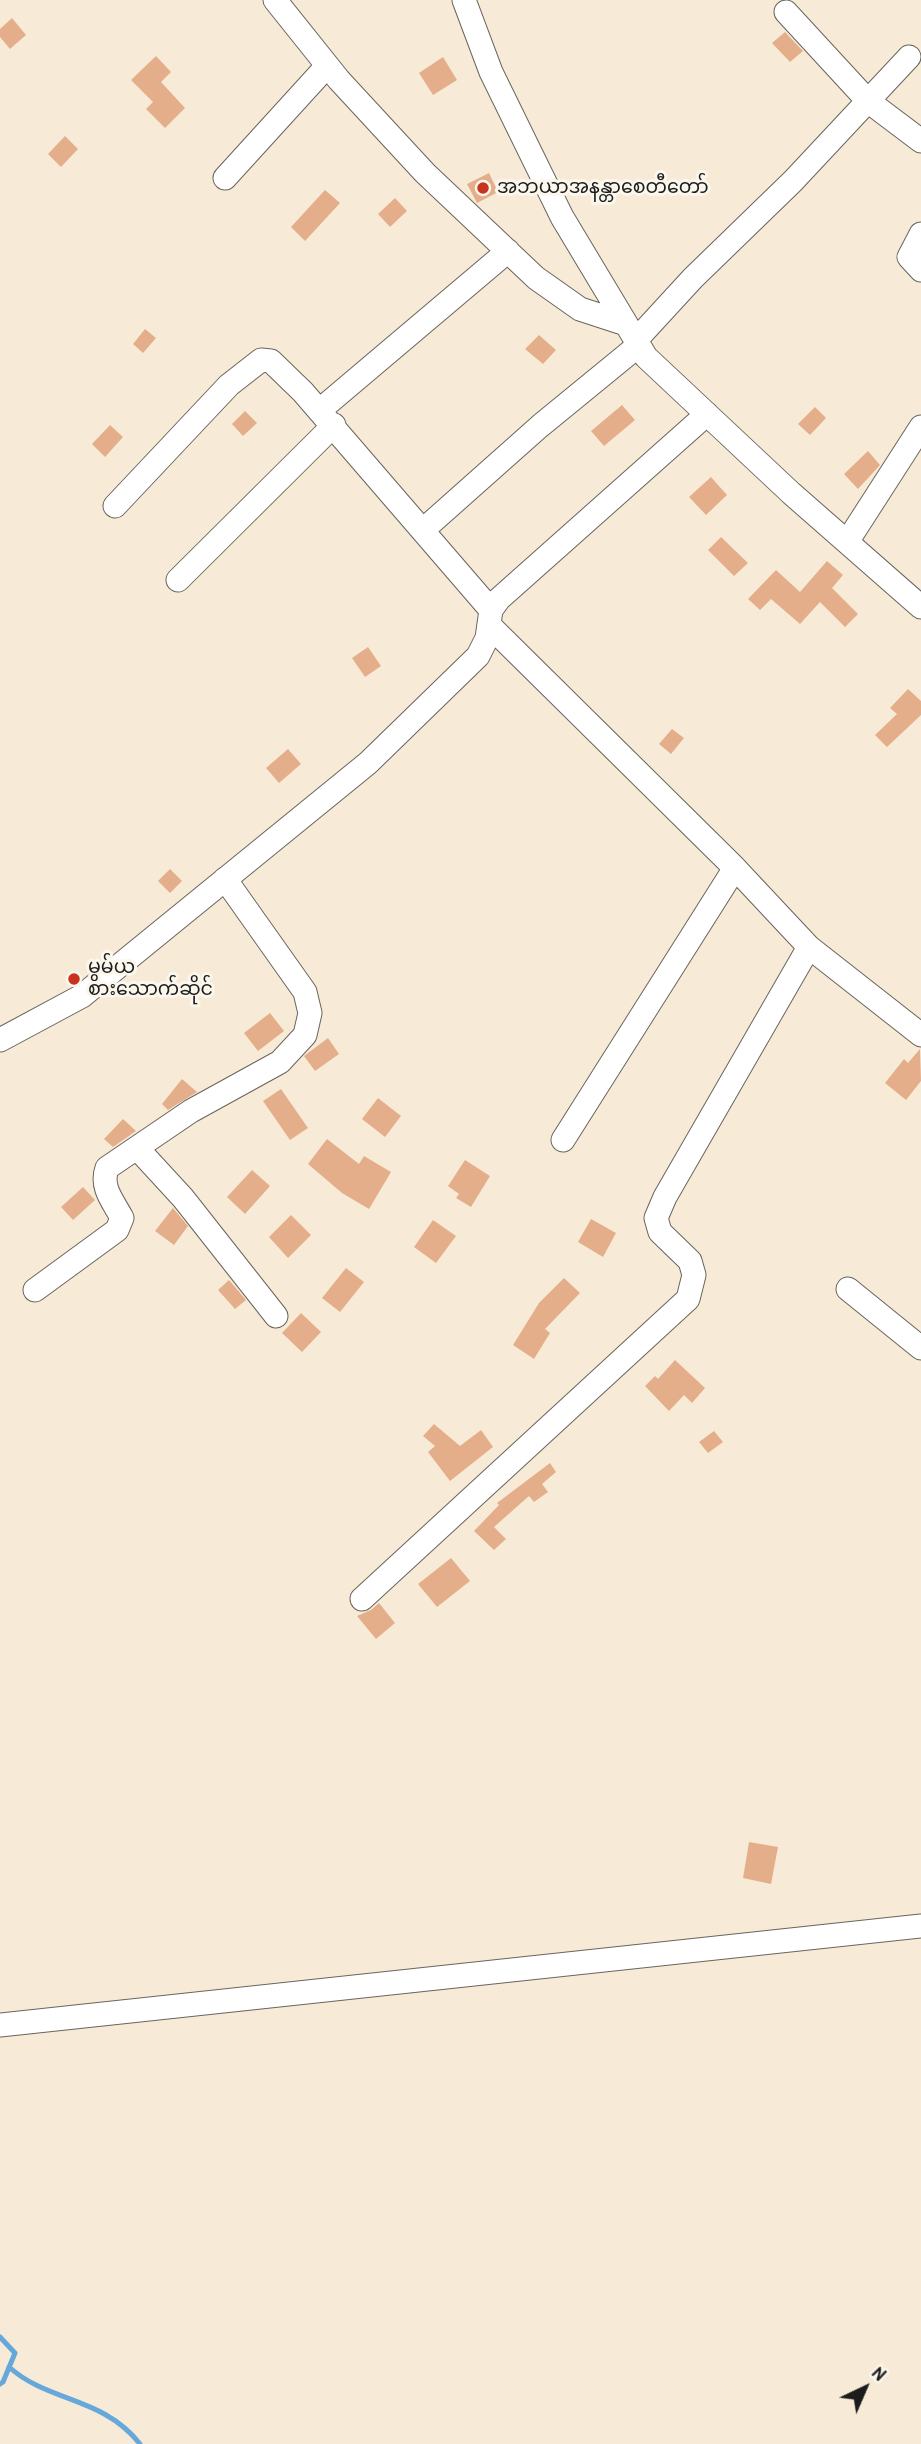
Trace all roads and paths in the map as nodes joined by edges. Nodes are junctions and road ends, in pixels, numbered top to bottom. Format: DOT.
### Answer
graph roads {
  1 [pos="275,0"];
  2 [pos="464,0"];
  3 [pos="786,12"];
  4 [pos="909,57"];
  5 [pos="327,66"];
  6 [pos="868,100"];
  7 [pos="921,141"];
  8 [pos="225,178"];
  9 [pos="921,234"];
  10 [pos="508,251"];
  11 [pos="921,270"];
  12 [pos="634,337"];
  13 [pos="707,414"];
  14 [pos="327,417"];
  15 [pos="921,428"];
  16 [pos="115,506"];
  17 [pos="423,530"];
  18 [pos="847,542"];
  19 [pos="178,580"];
  20 [pos="921,607"];
  21 [pos="490,617"];
  22 [pos="735,868"];
  23 [pos="226,878"];
  24 [pos="809,947"];
  25 [pos="921,1035"];
  26 [pos="0,1040"];
  27 [pos="563,1140"];
  28 [pos="137,1148"];
  29 [pos="848,1289"];
  30 [pos="35,1290"];
  31 [pos="276,1315"];
  32 [pos="921,1348"];
  33 [pos="362,1599"];
  34 [pos="921,1926"];
  35 [pos="0,2025"];
  1 -- 5 [label="street"];
  2 -- 12 [label="street"];
  3 -- 6 [label="street"];
  4 -- 6 [label="street"];
  5 -- 8 [label="street"];
  5 -- 10 [label="street"];
  6 -- 7 [label="street"];
  6 -- 12 [label="street"];
  9 -- 11 [label="street"];
  10 -- 12 [label="street"];
  10 -- 14 [label="street"];
  12 -- 13 [label="street"];
  12 -- 17 [label="street"];
  13 -- 18 [label="street"];
  13 -- 21 [label="street"];
  14 -- 16 [label="street"];
  14 -- 17 [label="street"];
  14 -- 19 [label="street"];
  15 -- 18 [label="street"];
  17 -- 21 [label="street"];
  18 -- 20 [label="street"];
  21 -- 22 [label="street"];
  21 -- 23 [label="street"];
  22 -- 24 [label="street"];
  22 -- 27 [label="street"];
  23 -- 26 [label="street"];
  23 -- 28 [label="street"];
  24 -- 25 [label="street"];
  24 -- 33 [label="street"];
  28 -- 30 [label="street"];
  28 -- 31 [label="street"];
  29 -- 32 [label="street"];
  34 -- 35 [label="street"];
}
